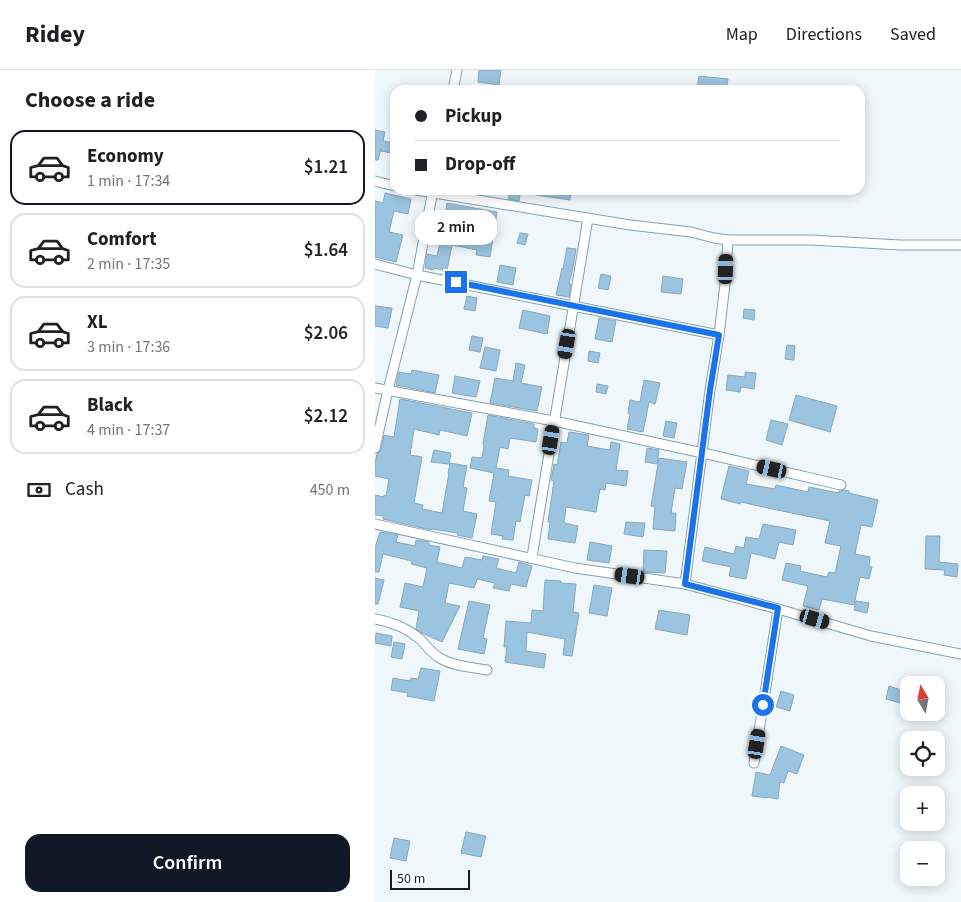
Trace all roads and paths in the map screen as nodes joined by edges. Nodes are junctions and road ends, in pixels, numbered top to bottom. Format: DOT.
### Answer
graph roads {
  1 [pos="457,70"];
  2 [pos="454,85"];
  3 [pos="375,181"];
  4 [pos="390,185"];
  5 [pos="432,195"];
  6 [pos="451,195"];
  7 [pos="588,218"];
  8 [pos="728,240"];
  9 [pos="961,245"];
  10 [pos="375,264"];
  11 [pos="417,275"];
  12 [pos="573,306"];
  13 [pos="719,335"];
  14 [pos="375,388"];
  15 [pos="388,390"];
  16 [pos="554,421"];
  17 [pos="375,448"];
  18 [pos="703,453"];
  19 [pos="841,485"];
  20 [pos="375,524"];
  21 [pos="532,557"];
  22 [pos="685,584"];
  23 [pos="778,608"];
  24 [pos="375,619"];
  25 [pos="961,654"];
  26 [pos="487,670"];
  27 [pos="754,763"];
  1 -- 2 [label="street"];
  3 -- 4 [label="street"];
  5 -- 11 [label="street"];
  6 -- 7 [label="street"];
  7 -- 8 [label="street"];
  7 -- 12 [label="street"];
  8 -- 9 [label="street"];
  8 -- 13 [label="street"];
  10 -- 11 [label="street"];
  11 -- 12 [label="street"];
  11 -- 15 [label="street"];
  12 -- 13 [label="street"];
  12 -- 16 [label="street"];
  13 -- 18 [label="street"];
  14 -- 15 [label="street"];
  15 -- 16 [label="street"];
  15 -- 17 [label="street"];
  16 -- 18 [label="street"];
  16 -- 21 [label="street"];
  18 -- 19 [label="street"];
  18 -- 22 [label="street"];
  20 -- 21 [label="street"];
  21 -- 22 [label="street"];
  22 -- 23 [label="street"];
  23 -- 25 [label="street"];
  23 -- 27 [label="street"];
  24 -- 26 [label="street"];
}
